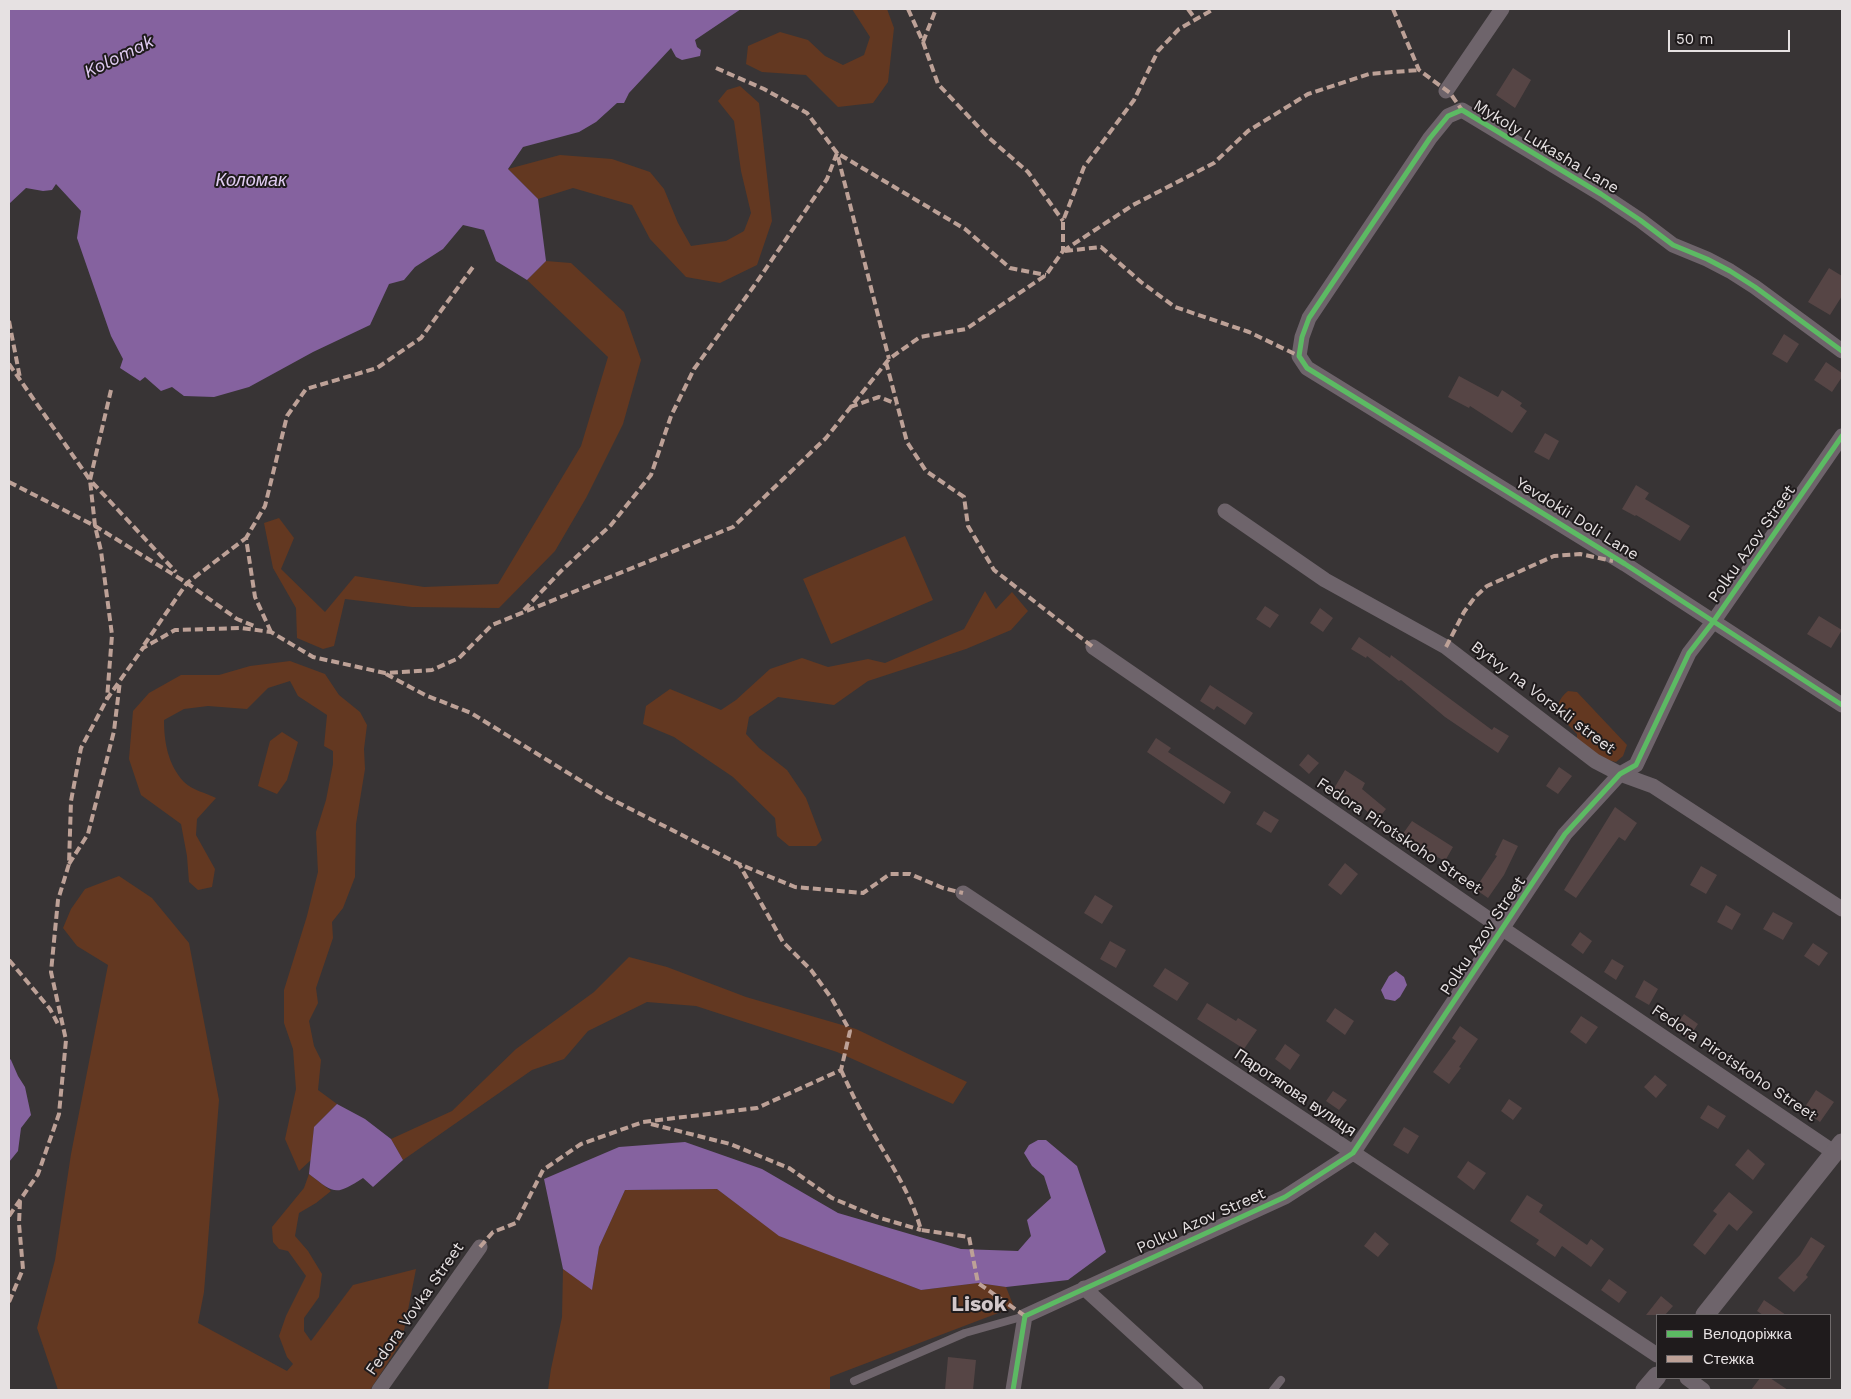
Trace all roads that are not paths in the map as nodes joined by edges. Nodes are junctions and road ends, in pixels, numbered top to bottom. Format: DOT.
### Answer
graph roads {
  1 [pos="1502,9"];
  2 [pos="1446,90"];
  3 [pos="1842,351"];
  4 [pos="1299,356"];
  5 [pos="1842,436"];
  6 [pos="1224,511"];
  7 [pos="1713,622"];
  8 [pos="1093,647"];
  9 [pos="1842,705"];
  10 [pos="1620,774"];
  11 [pos="963,893"];
  12 [pos="1842,909"];
  13 [pos="1503,928"];
  14 [pos="1838,1148"];
  15 [pos="1353,1153"];
  16 [pos="480,1247"];
  17 [pos="1084,1288"];
  18 [pos="1706,1314"];
  19 [pos="1025,1316"];
  20 [pos="1656,1354"];
  21 [pos="1656,1377"];
  22 [pos="1688,1379"];
  23 [pos="1281,1380"];
  24 [pos="854,1381"];
  25 [pos="382,1389"];
  26 [pos="1013,1390"];
  27 [pos="1196,1390"];
  28 [pos="1273,1390"];
  29 [pos="1645,1390"];
  30 [pos="1703,1390"];
  1 -- 2 [label="street"];
  3 -- 4 [label="street, Mykoly Lukasha Lane"];
  4 -- 7 [label="street, Yevdokii Doli Lane"];
  5 -- 7 [label="street, Polku Azov Street"];
  6 -- 10 [label="street, Bytvy na Vorskli street"];
  7 -- 9 [label="street, Yevdokii Doli Lane"];
  7 -- 10 [label="street, Polku Azov Street"];
  8 -- 13 [label="street, Fedora Pirotskoho Street"];
  10 -- 12 [label="street, Bytvy na Vorskli street"];
  10 -- 13 [label="street, Polku Azov Street"];
  11 -- 15 [label="street, Паротягова вулиця"];
  13 -- 14 [label="street, Fedora Pirotskoho Street"];
  13 -- 15 [label="street, Polku Azov Street"];
  14 -- 18 [label="street"];
  15 -- 17 [label="street, Polku Azov Street"];
  15 -- 20 [label="street, Паротягова вулиця"];
  16 -- 25 [label="street, Fedora Vovka Street"];
  17 -- 19 [label="street, Polku Azov Street"];
  17 -- 27 [label="street"];
  19 -- 24 [label="lane"];
  19 -- 26 [label="street"];
  21 -- 29 [label="street"];
  22 -- 30 [label="street"];
  23 -- 28 [label="lane"];
}
